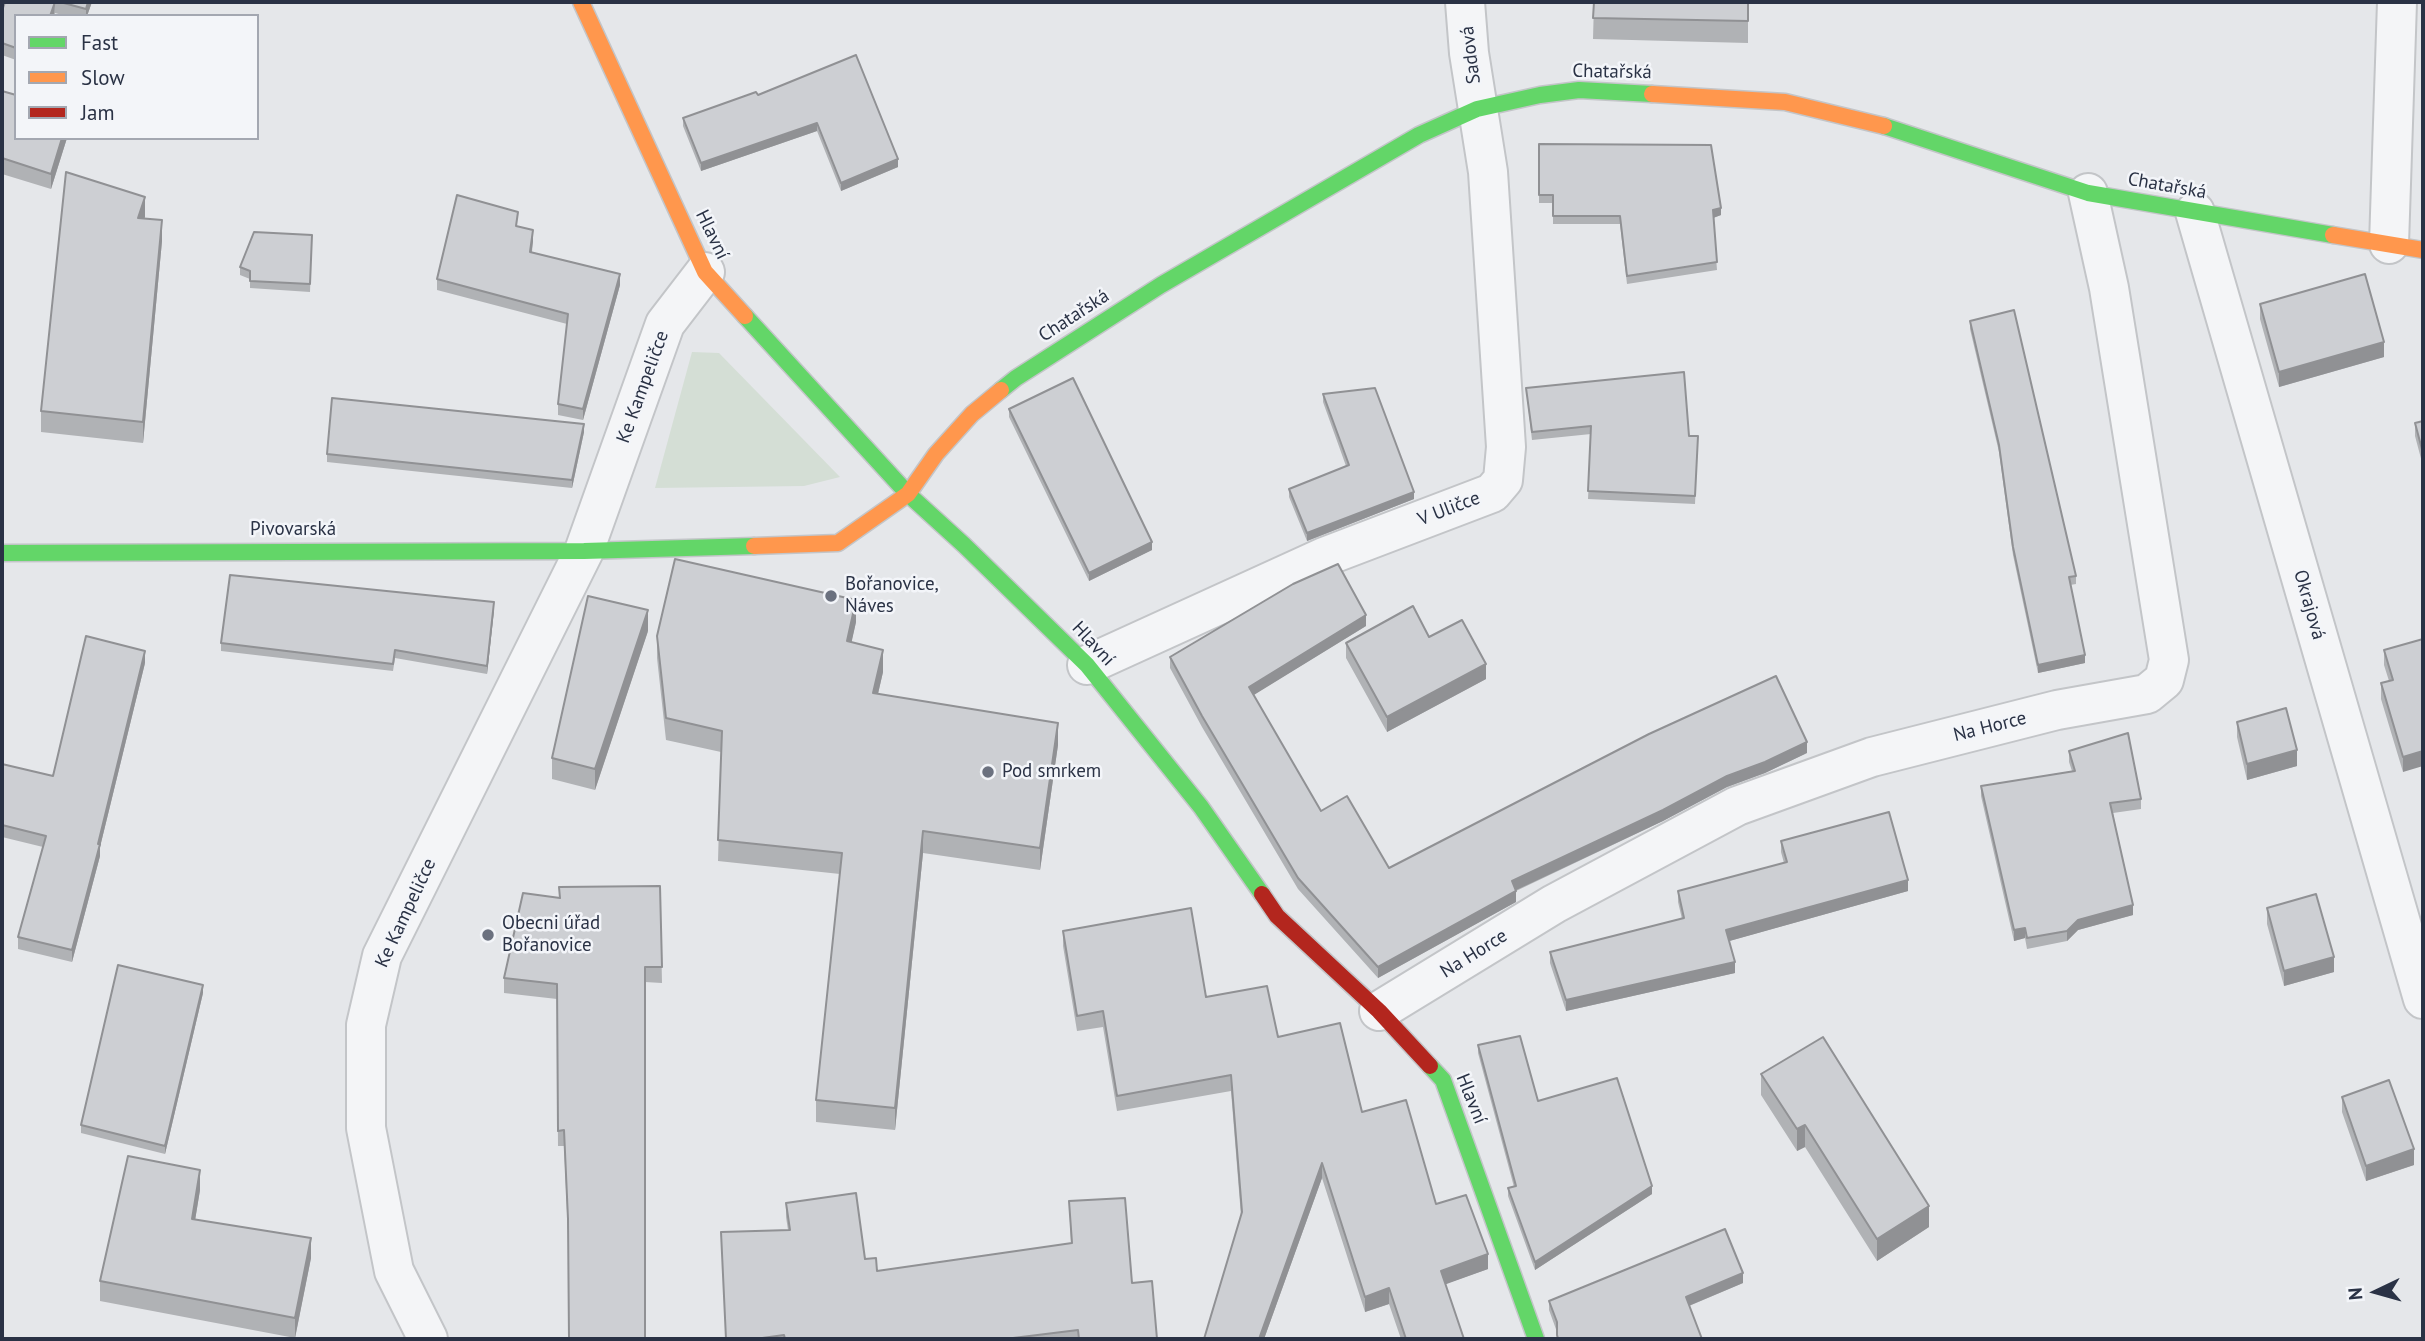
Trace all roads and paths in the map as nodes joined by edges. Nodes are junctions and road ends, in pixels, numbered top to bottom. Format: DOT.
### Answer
graph roads {
  1 [pos="581,2"];
  2 [pos="1465,2"];
  3 [pos="2397,2"];
  4 [pos="1477,109"];
  5 [pos="2088,193"];
  6 [pos="2194,212"];
  7 [pos="2406,247"];
  8 [pos="705,272"];
  9 [pos="908,494"];
  10 [pos="584,551"];
  11 [pos="2,553"];
  12 [pos="1087,665"];
  13 [pos="2423,999"];
  14 [pos="1379,1012"];
  15 [pos="428,1339"];
  16 [pos="1535,1339"];
  1 -- 8 [label="street, Hlavní"];
  2 -- 4 [label="street, Sadová"];
  3 -- 7 [label="street"];
  4 -- 5 [label="street, Chatařská"];
  4 -- 9 [label="street, Chatařská"];
  4 -- 12 [label="street, V Uličce"];
  5 -- 6 [label="street, Chatařská"];
  5 -- 14 [label="street, Na Horce"];
  6 -- 7 [label="street, Chatařská"];
  6 -- 13 [label="street, Okrajová"];
  8 -- 9 [label="street, Hlavní"];
  8 -- 10 [label="street, Ke Kampeličce"];
  9 -- 10 [label="street"];
  9 -- 12 [label="street, Hlavní"];
  10 -- 11 [label="street, Pivovarská"];
  10 -- 15 [label="street, Ke Kampeličce"];
  12 -- 14 [label="street, Hlavní"];
  14 -- 16 [label="street, Hlavní"];
}
